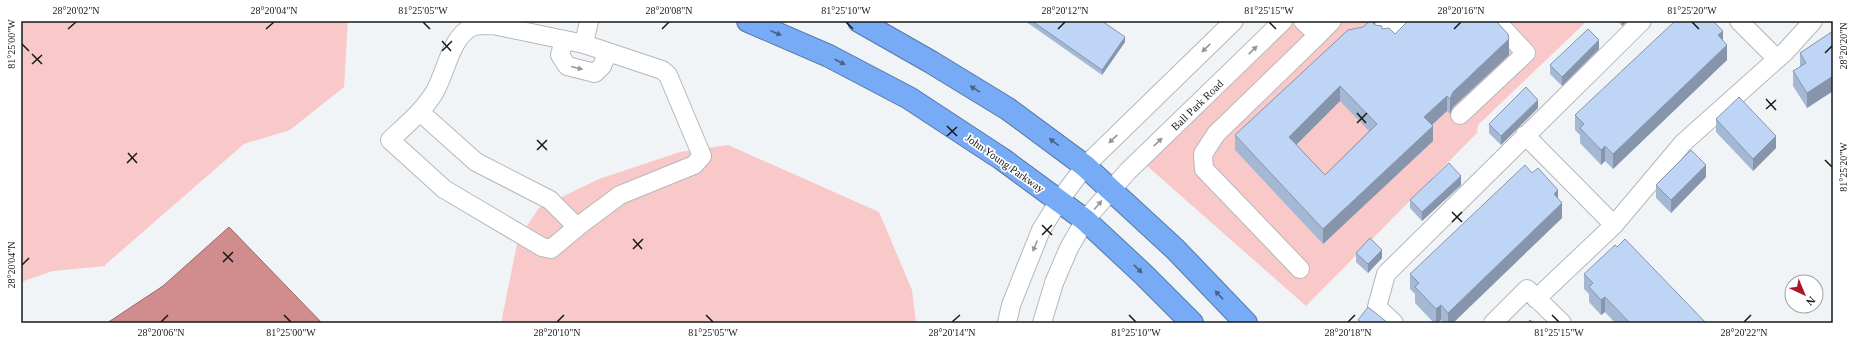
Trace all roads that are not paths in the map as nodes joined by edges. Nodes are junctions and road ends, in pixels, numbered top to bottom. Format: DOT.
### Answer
graph roads {
  1 [pos="588,21"];
  2 [pos="748,21"];
  3 [pos="859,21"];
  4 [pos="1234,21"];
  5 [pos="1283,21"];
  6 [pos="1303,21"];
  7 [pos="1398,21"];
  8 [pos="1496,21"];
  9 [pos="1642,21"];
  10 [pos="1739,21"];
  11 [pos="1813,21"];
  12 [pos="881,27"];
  13 [pos="1326,27"];
  14 [pos="1349,31"];
  15 [pos="1380,31"];
  16 [pos="564,40"];
  17 [pos="584,44"];
  18 [pos="608,52"];
  19 [pos="1777,59"];
  20 [pos="420,112"];
  21 [pos="1460,115"];
  22 [pos="1525,136"];
  23 [pos="1085,166"];
  24 [pos="1111,189"];
  25 [pos="1059,201"];
  26 [pos="1085,220"];
  27 [pos="1614,225"];
  28 [pos="577,228"];
  29 [pos="1300,269"];
  30 [pos="1536,299"];
  31 [pos="1007,323"];
  32 [pos="1042,323"];
  33 [pos="1192,323"];
  34 [pos="1246,323"];
  35 [pos="1394,323"];
  36 [pos="1493,323"];
  37 [pos="1562,323"];
  1 -- 17 [label="street"];
  2 -- 25 [label="highway, John Young Parkway, one-way"];
  3 -- 12 [label="highway"];
  4 -- 23 [label="street, one-way"];
  24 -- 5 [label="street, Ball Park Road, one-way"];
  6 -- 13 [label="street"];
  7 -- 15 [label="street"];
  8 -- 21 [label="street"];
  9 -- 22 [label="street"];
  10 -- 19 [label="street"];
  11 -- 19 [label="street"];
  23 -- 12 [label="highway, one-way"];
  13 -- 14 [label="street"];
  13 -- 29 [label="street"];
  16 -- 17 [label="street"];
  16 -- 18 [label="street, one-way"];
  16 -- 20 [label="street"];
  17 -- 18 [label="street"];
  18 -- 28 [label="street"];
  19 -- 27 [label="street"];
  20 -- 28 [label="street"];
  20 -- 28 [label="street"];
  22 -- 27 [label="street"];
  22 -- 35 [label="street"];
  23 -- 24 [label="highway"];
  23 -- 25 [label="street"];
  26 -- 24 [label="street, Ball Park Road, one-way"];
  34 -- 24 [label="highway, one-way"];
  25 -- 26 [label="highway, John Young Parkway"];
  25 -- 31 [label="street, one-way"];
  26 -- 32 [label="street, Ball Park Road"];
  26 -- 33 [label="highway, John Young Parkway, one-way"];
  27 -- 30 [label="street"];
  30 -- 36 [label="street"];
  30 -- 37 [label="street"];
}
